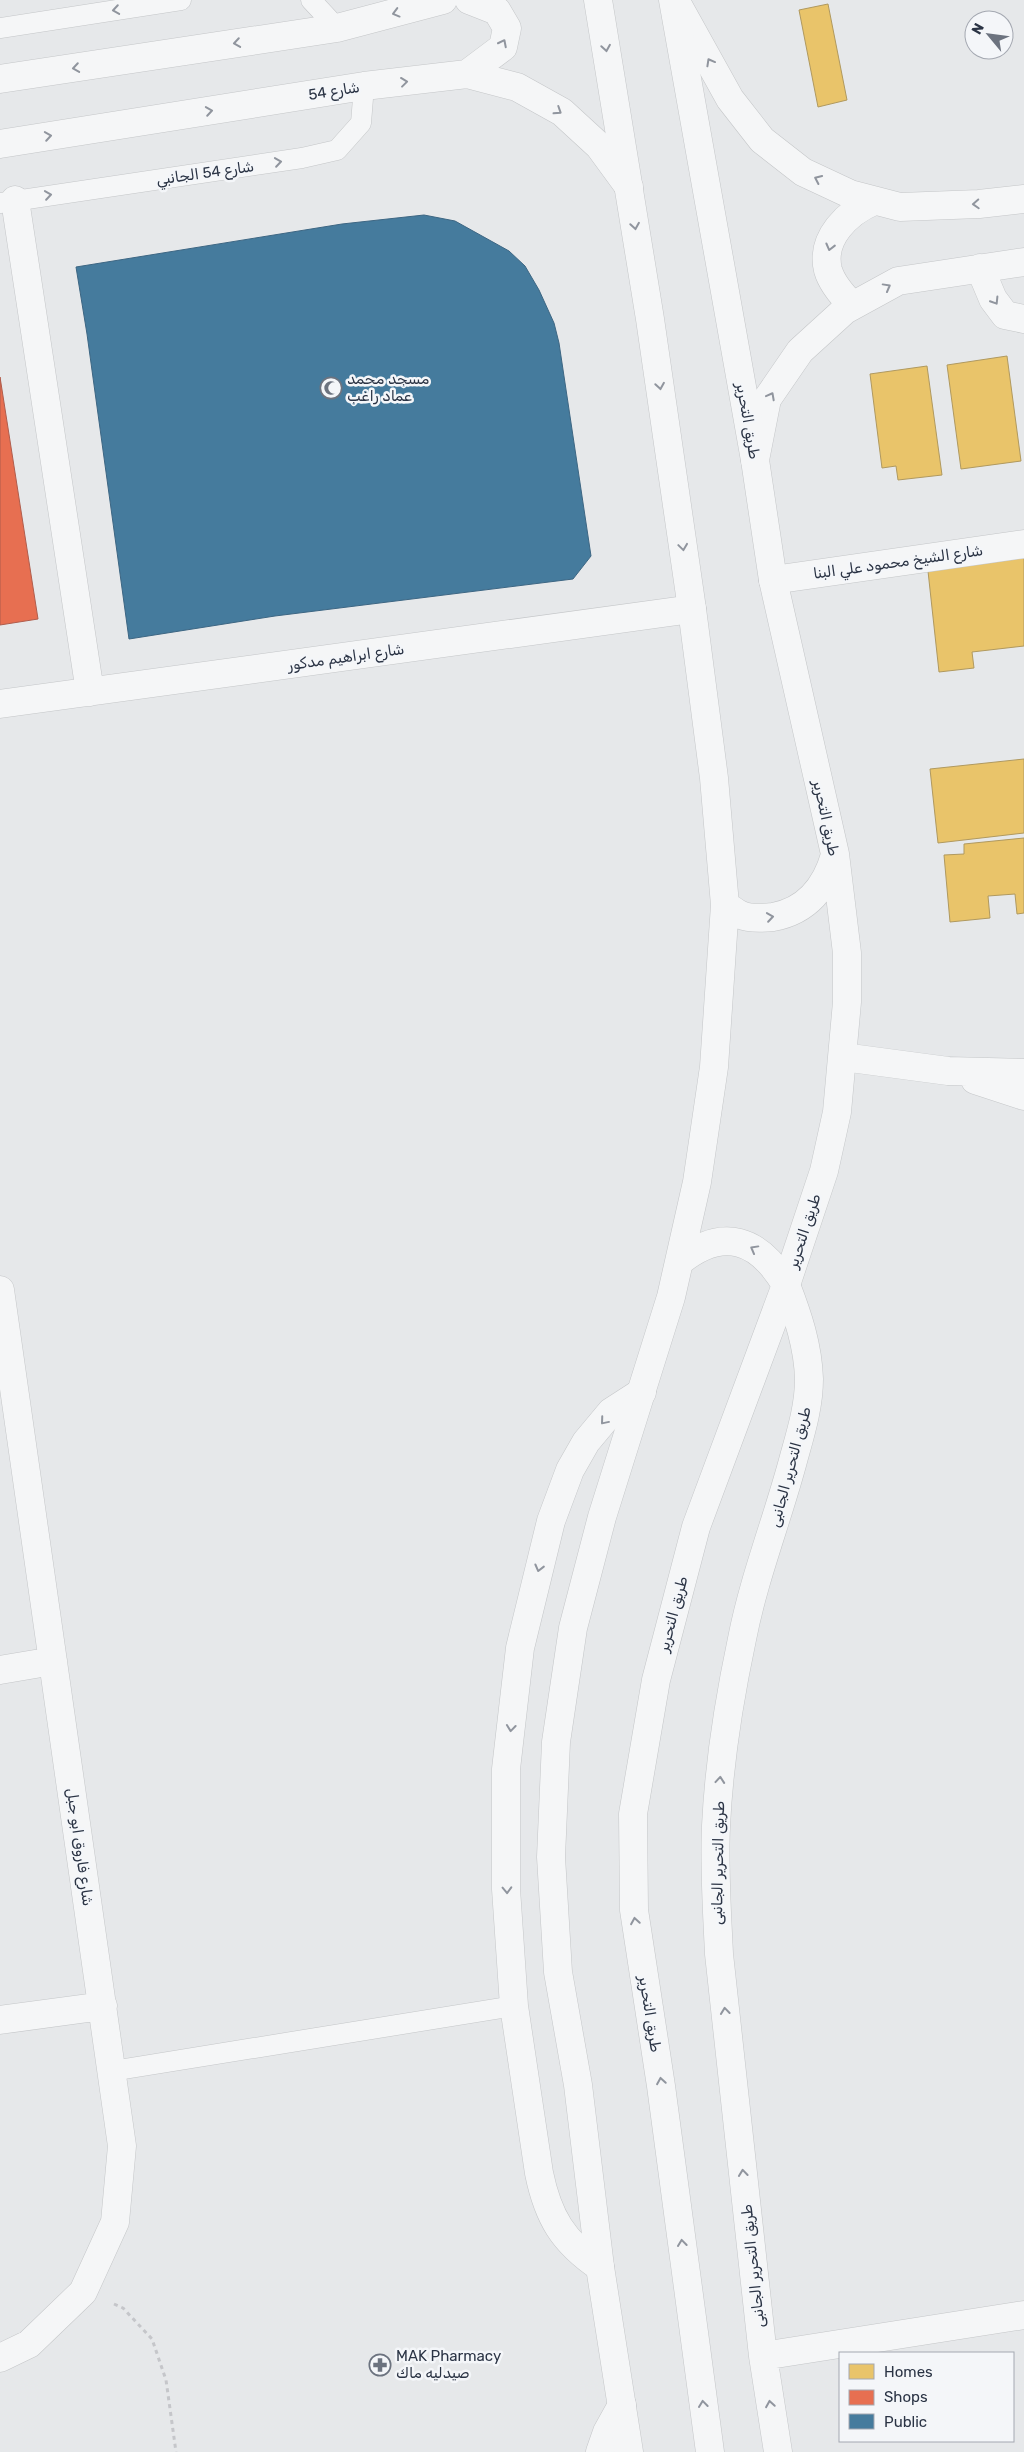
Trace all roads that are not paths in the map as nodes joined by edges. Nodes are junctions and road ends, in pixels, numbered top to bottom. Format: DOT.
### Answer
graph roads {
  1 [pos="181,0"];
  2 [pos="311,0"];
  3 [pos="443,0"];
  4 [pos="469,0"];
  5 [pos="598,0"];
  6 [pos="674,0"];
  7 [pos="0,28"];
  8 [pos="337,28"];
  9 [pos="466,74"];
  10 [pos="0,79"];
  11 [pos="364,86"];
  12 [pos="0,144"];
  13 [pos="629,187"];
  14 [pos="1024,199"];
  15 [pos="8,201"];
  16 [pos="874,201"];
  17 [pos="1024,262"];
  18 [pos="980,268"];
  19 [pos="852,306"];
  20 [pos="1024,319"];
  21 [pos="755,460"];
  22 [pos="1024,544"];
  23 [pos="773,580"];
  24 [pos="692,609"];
  25 [pos="90,692"];
  26 [pos="0,704"];
  27 [pos="835,854"];
  28 [pos="725,905"];
  29 [pos="843,1057"];
  30 [pos="948,1071"];
  31 [pos="1024,1073"];
  32 [pos="1024,1096"];
  33 [pos="679,1262"];
  34 [pos="786,1284"];
  35 [pos="0,1290"];
  36 [pos="642,1392"];
  37 [pos="10,1428"];
  38 [pos="53,1661"];
  39 [pos="0,1670"];
  40 [pos="102,2006"];
  41 [pos="514,2006"];
  42 [pos="0,2020"];
  43 [pos="112,2070"];
  44 [pos="600,2267"];
  45 [pos="1024,2315"];
  46 [pos="763,2356"];
  47 [pos="0,2358"];
  48 [pos="622,2406"];
  49 [pos="600,2452"];
  50 [pos="629,2452"];
  51 [pos="710,2452"];
  52 [pos="778,2452"];
  1 -- 7 [label="lane, one-way"];
  2 -- 8 [label="lane"];
  3 -- 8 [label="street, one-way"];
  9 -- 4 [label="street, one-way"];
  5 -- 13 [label="street, one-way"];
  16 -- 6 [label="street, one-way"];
  6 -- 21 [label="street, طريق التحرير"];
  8 -- 10 [label="street, one-way"];
  11 -- 9 [label="street, شارع 54, one-way"];
  9 -- 13 [label="street, شارع 54, one-way"];
  12 -- 11 [label="street, شارع 54, one-way"];
  15 -- 11 [label="lane, شارع 54 الجانبي, one-way"];
  13 -- 24 [label="street, one-way"];
  14 -- 16 [label="street, one-way"];
  15 -- 25 [label="street"];
  16 -- 19 [label="street, one-way"];
  17 -- 18 [label="street"];
  19 -- 18 [label="street, one-way"];
  18 -- 20 [label="street, one-way"];
  21 -- 19 [label="street, one-way"];
  21 -- 23 [label="street, طريق التحرير"];
  22 -- 23 [label="street, شارع الشيخ محمود علي البنا"];
  23 -- 27 [label="street, طريق التحرير"];
  24 -- 25 [label="street, شارع ابراهيم مدكور"];
  24 -- 28 [label="street"];
  25 -- 26 [label="street, شارع ابراهيم مدكور"];
  28 -- 27 [label="street, one-way"];
  27 -- 29 [label="street, طريق التحرير"];
  28 -- 33 [label="street"];
  29 -- 30 [label="street"];
  29 -- 34 [label="street, طريق التحرير"];
  30 -- 31 [label="street"];
  30 -- 32 [label="street"];
  34 -- 33 [label="street, طريق التحرير الجانبى, one-way"];
  33 -- 36 [label="street"];
  46 -- 34 [label="street, طريق التحرير الجانبى, one-way"];
  51 -- 34 [label="street, طريق التحرير, one-way"];
  35 -- 37 [label="street, شارع فاروق ابو جبل"];
  36 -- 41 [label="street, one-way"];
  36 -- 44 [label="street"];
  37 -- 38 [label="street, شارع فاروق ابو جبل"];
  38 -- 39 [label="street"];
  38 -- 40 [label="street, شارع فاروق ابو جبل"];
  40 -- 42 [label="street"];
  40 -- 43 [label="street, شارع فاروق ابو جبل"];
  41 -- 43 [label="lane"];
  41 -- 44 [label="street"];
  43 -- 47 [label="street, شارع فاروق ابو جبل"];
  44 -- 48 [label="street"];
  45 -- 46 [label="street"];
  52 -- 46 [label="street, طريق التحرير الجانبى, one-way"];
  48 -- 49 [label="street"];
  48 -- 50 [label="street"];
}
